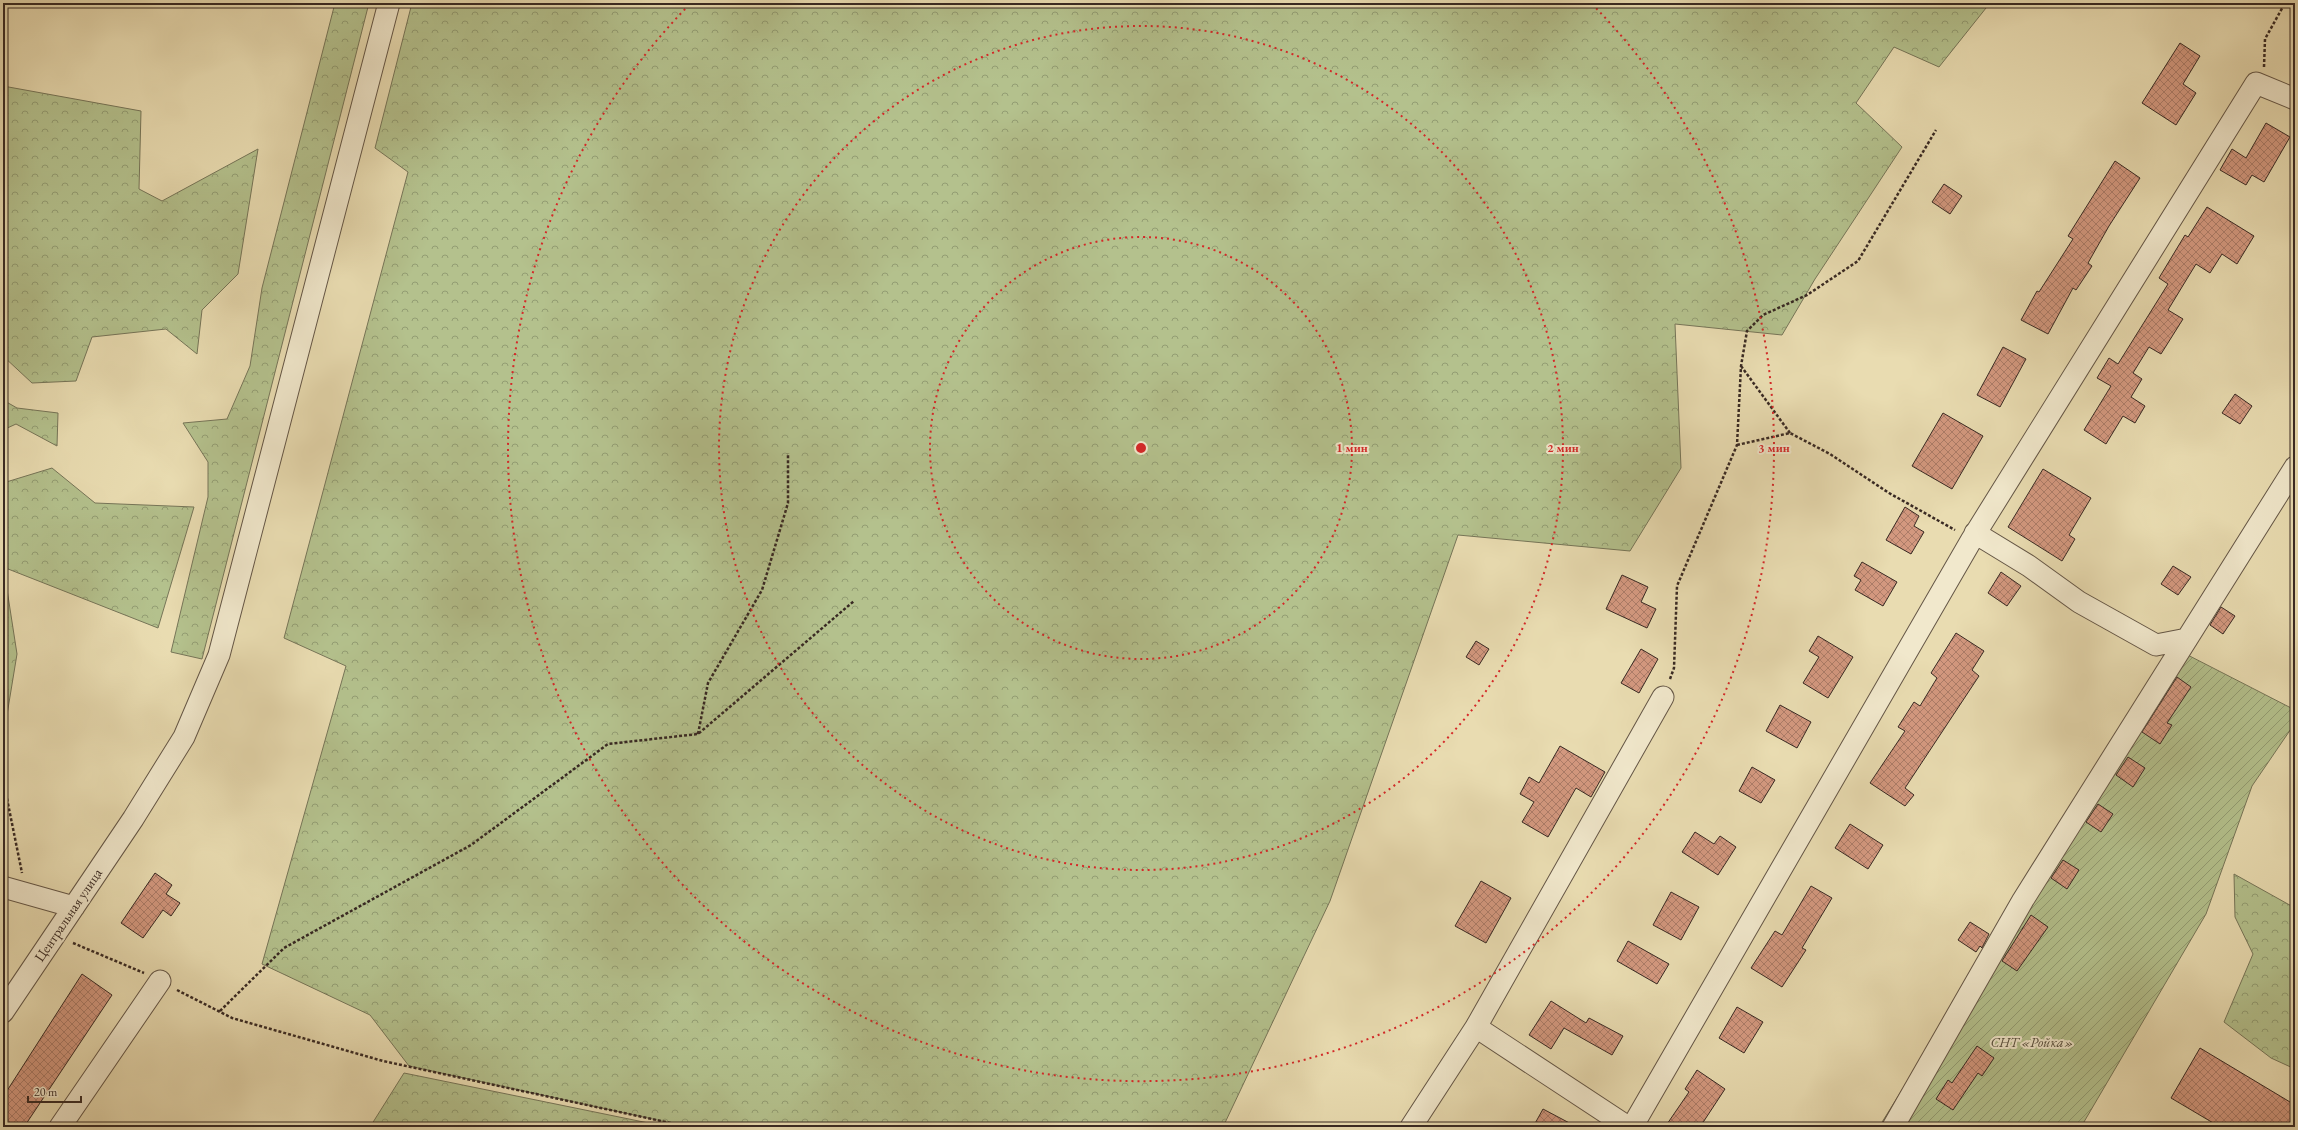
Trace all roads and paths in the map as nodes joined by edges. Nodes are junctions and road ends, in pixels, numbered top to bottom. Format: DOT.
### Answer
graph roads {
  1 [pos="389,3"];
  2 [pos="2285,3"];
  3 [pos="2256,83"];
  4 [pos="2295,99"];
  5 [pos="1936,130"];
  6 [pos="1741,366"];
  7 [pos="1790,433"];
  8 [pos="1737,445"];
  9 [pos="788,453"];
  10 [pos="2295,467"];
  11 [pos="1974,536"];
  12 [pos="854,601"];
  13 [pos="2187,639"];
  14 [pos="1663,697"];
  15 [pos="698,734"];
  16 [pos="3,779"];
  17 [pos="3,887"];
  18 [pos="26,893"];
  19 [pos="74,907"];
  20 [pos="54,935"];
  21 [pos="160,981"];
  22 [pos="220,1011"];
  23 [pos="3,1012"];
  24 [pos="1476,1027"];
  25 [pos="60,1127"];
  26 [pos="689,1127"];
  27 [pos="1411,1127"];
  28 [pos="1628,1127"];
  29 [pos="1632,1127"];
  30 [pos="1893,1127"];
  1 -- 19 [label="street, Центральная улица"];
  2 -- 3 [label="path"];
  3 -- 4 [label="street"];
  3 -- 11 [label="street"];
  5 -- 6 [label="path"];
  6 -- 7 [label="path"];
  6 -- 8 [label="path"];
  7 -- 8 [label="path"];
  7 -- 11 [label="path"];
  8 -- 14 [label="path"];
  9 -- 15 [label="path"];
  10 -- 13 [label="street"];
  11 -- 13 [label="street"];
  11 -- 29 [label="street"];
  12 -- 15 [label="path"];
  13 -- 30 [label="street"];
  14 -- 24 [label="street"];
  15 -- 22 [label="path"];
  16 -- 18 [label="path"];
  17 -- 18 [label="street"];
  18 -- 19 [label="street"];
  19 -- 20 [label="street, Центральная улица"];
  20 -- 21 [label="path"];
  20 -- 23 [label="street, Центральная улица"];
  21 -- 22 [label="path"];
  21 -- 25 [label="street"];
  22 -- 26 [label="path"];
  24 -- 27 [label="street"];
  24 -- 28 [label="street"];
}
